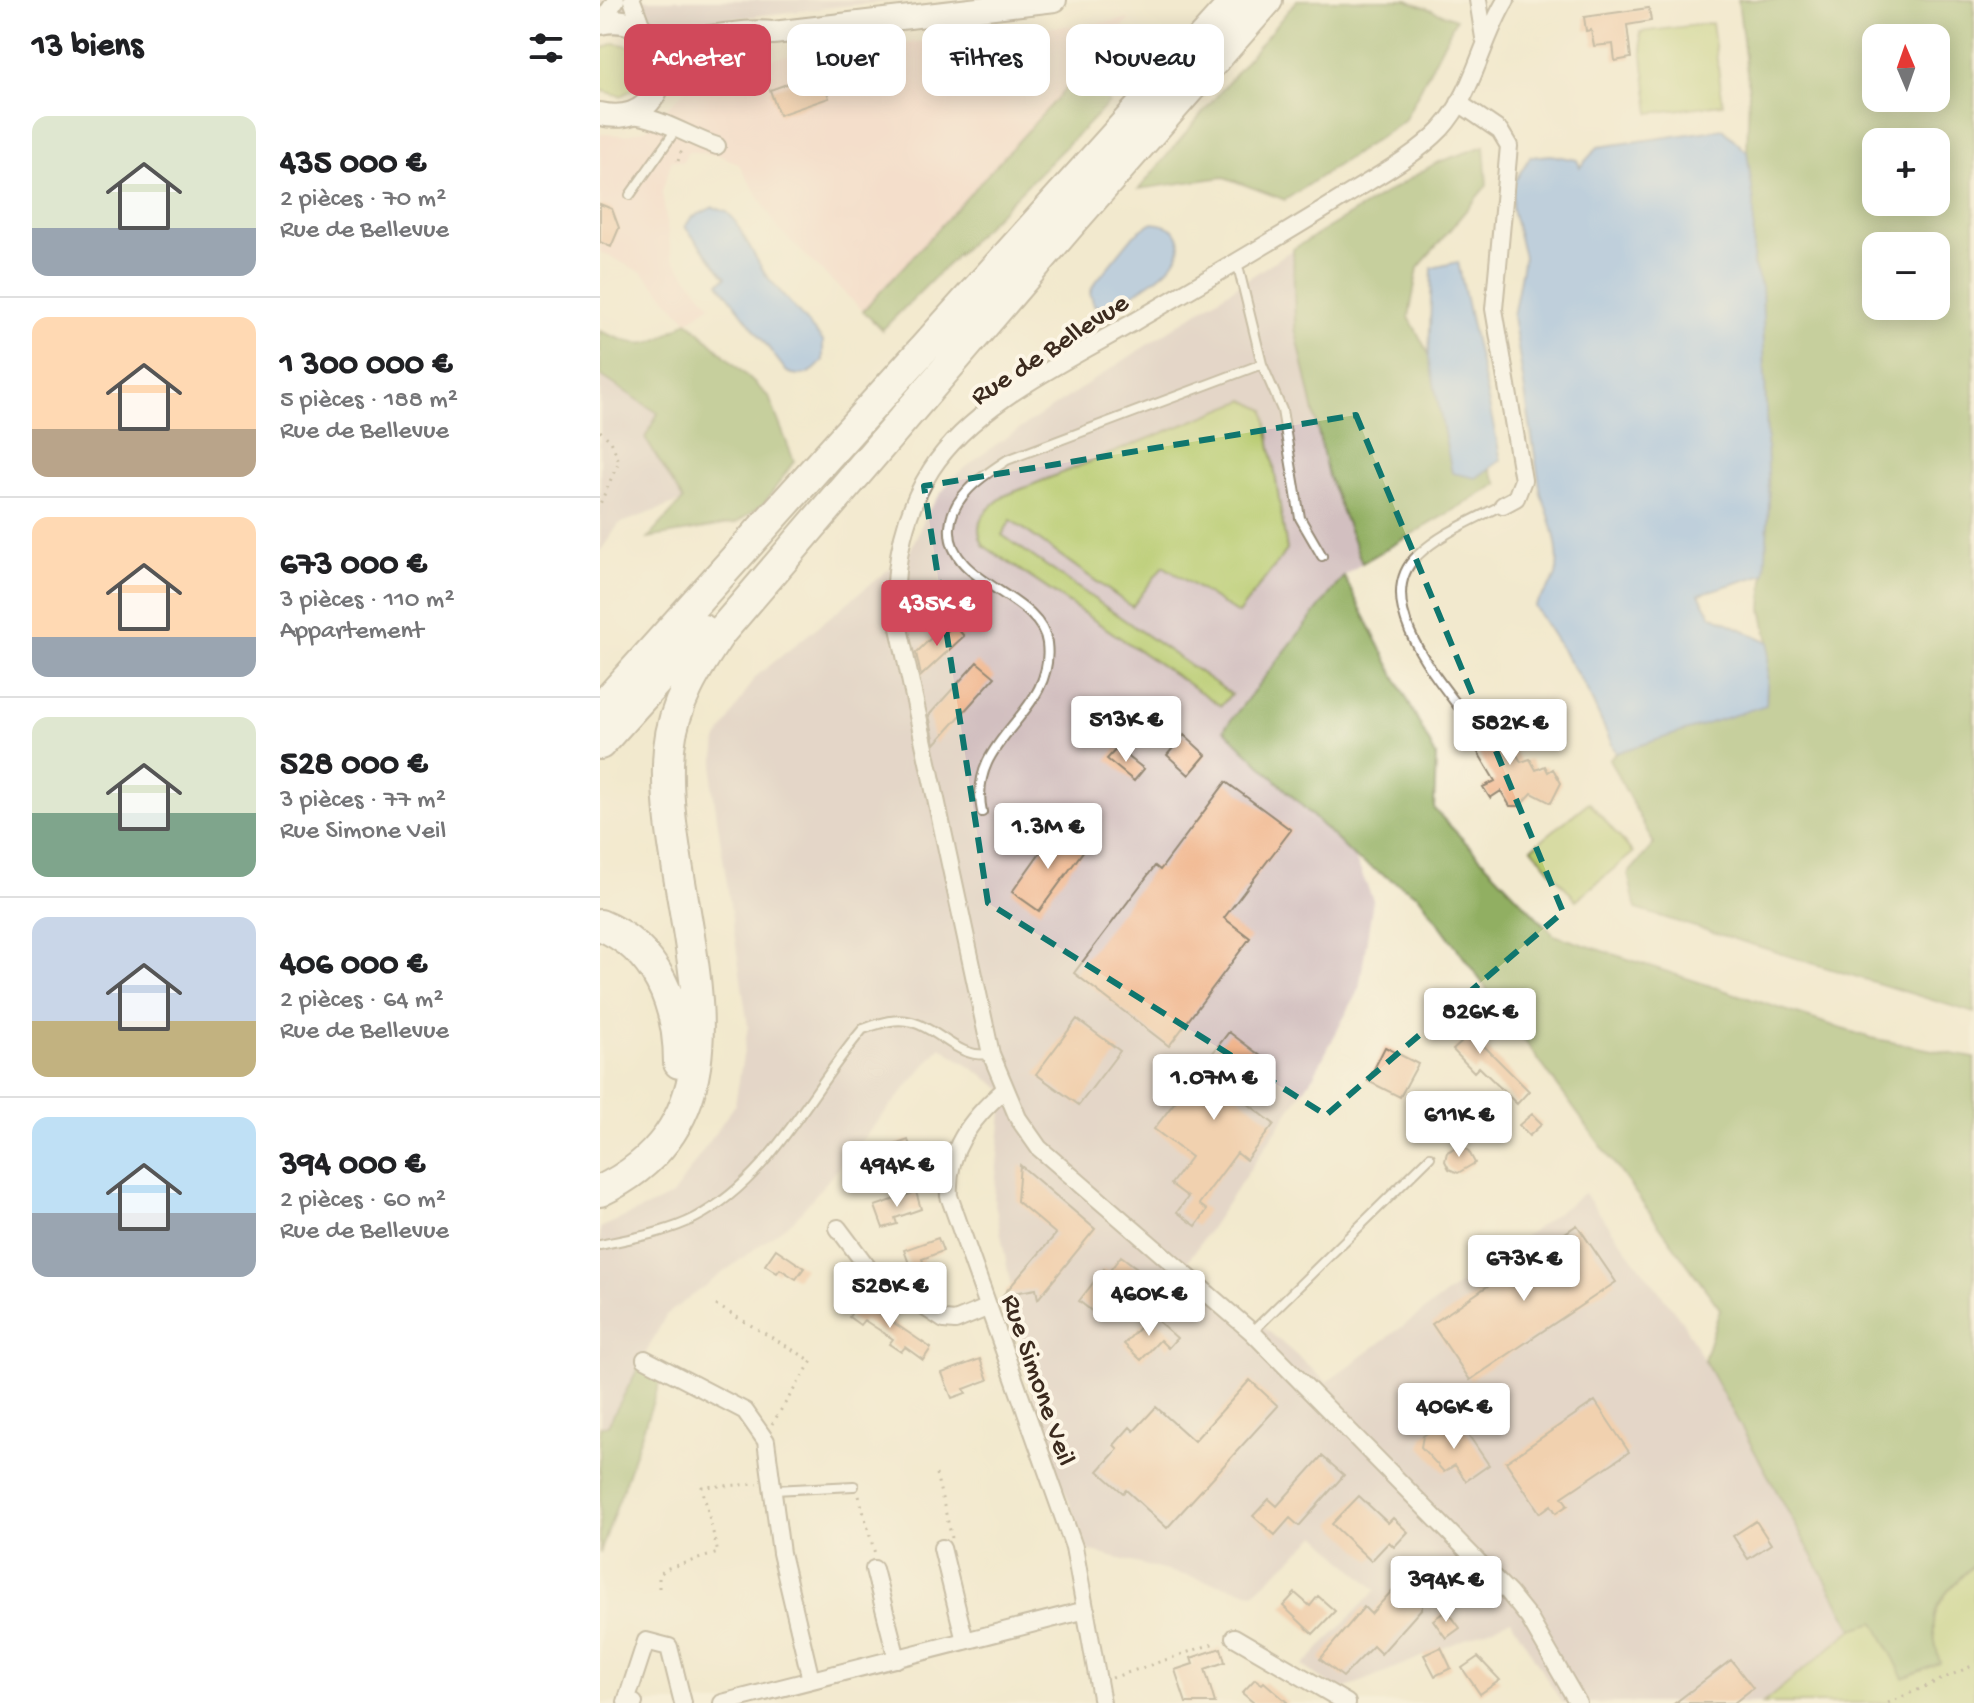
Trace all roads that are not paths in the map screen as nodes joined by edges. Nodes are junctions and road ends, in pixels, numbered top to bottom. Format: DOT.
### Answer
graph roads {
  1 [pos="616,0"];
  2 [pos="632,0"];
  3 [pos="1055,0"];
  4 [pos="1478,0"];
  5 [pos="1506,0"];
  6 [pos="1251,7"];
  7 [pos="600,23"];
  8 [pos="629,24"];
  9 [pos="642,24"];
  10 [pos="773,33"];
  11 [pos="1485,40"];
  12 [pos="651,96"];
  13 [pos="662,96"];
  14 [pos="1459,103"];
  15 [pos="600,114"];
  16 [pos="625,115"];
  17 [pos="675,131"];
  18 [pos="717,146"];
  19 [pos="630,195"];
  20 [pos="1071,223"];
  21 [pos="1237,262"];
  22 [pos="1262,364"];
  23 [pos="1503,505"];
  24 [pos="1322,556"];
  25 [pos="690,610"];
  26 [pos="600,699"];
  27 [pos="1458,706"];
  28 [pos="600,709"];
  29 [pos="600,744"];
  30 [pos="982,812"];
  31 [pos="600,925"];
  32 [pos="991,1054"];
  33 [pos="1004,1090"];
  34 [pos="1430,1157"];
  35 [pos="600,1172"];
  36 [pos="600,1191"];
  37 [pos="838,1228"];
  38 [pos="600,1245"];
  39 [pos="989,1307"];
  40 [pos="1252,1332"];
  41 [pos="645,1359"];
  42 [pos="854,1486"];
  43 [pos="773,1487"];
  44 [pos="942,1548"];
  45 [pos="874,1569"];
  46 [pos="1086,1610"];
  47 [pos="1234,1637"];
  48 [pos="965,1641"];
  49 [pos="897,1659"];
  50 [pos="811,1680"];
  51 [pos="626,1702"];
  52 [pos="634,1703"];
  53 [pos="683,1703"];
  54 [pos="722,1703"];
  55 [pos="1102,1703"];
  56 [pos="1347,1703"];
  57 [pos="1578,1703"];
  1 -- 7 [label="street"];
  2 -- 9 [label="street"];
  3 -- 10 [label="street"];
  4 -- 11 [label="street"];
  5 -- 11 [label="street, Rue de Bellevue"];
  6 -- 20 [label="highway"];
  6 -- 25 [label="highway"];
  7 -- 8 [label="street"];
  11 -- 14 [label="street, Rue de Bellevue"];
  12 -- 16 [label="street"];
  13 -- 17 [label="street"];
  14 -- 21 [label="street, Rue de Bellevue"];
  14 -- 23 [label="street"];
  15 -- 16 [label="street"];
  16 -- 17 [label="street"];
  17 -- 18 [label="street"];
  17 -- 19 [label="lane"];
  20 -- 29 [label="highway"];
  20 -- 36 [label="highway"];
  21 -- 22 [label="lane"];
  21 -- 32 [label="street, Rue de Bellevue"];
  22 -- 24 [label="lane"];
  22 -- 30 [label="lane"];
  23 -- 27 [label="lane"];
  25 -- 26 [label="highway"];
  25 -- 28 [label="highway"];
  31 -- 35 [label="highway"];
  32 -- 33 [label="street, Rue de Bellevue"];
  32 -- 38 [label="lane"];
  33 -- 39 [label="street, Rue Simone Veil"];
  33 -- 40 [label="street, Rue de Bellevue"];
  34 -- 40 [label="lane"];
  37 -- 39 [label="street"];
  39 -- 46 [label="street, Rue Simone Veil"];
  40 -- 57 [label="street, Rue de Bellevue"];
  41 -- 43 [label="street"];
  42 -- 43 [label="lane"];
  43 -- 50 [label="street"];
  44 -- 48 [label="street"];
  45 -- 49 [label="street"];
  46 -- 48 [label="street"];
  46 -- 55 [label="street, Rue Simone Veil"];
  47 -- 56 [label="street"];
  48 -- 49 [label="street"];
  49 -- 50 [label="street"];
  50 -- 54 [label="street"];
  51 -- 52 [label="street"];
  51 -- 53 [label="street"];
}
